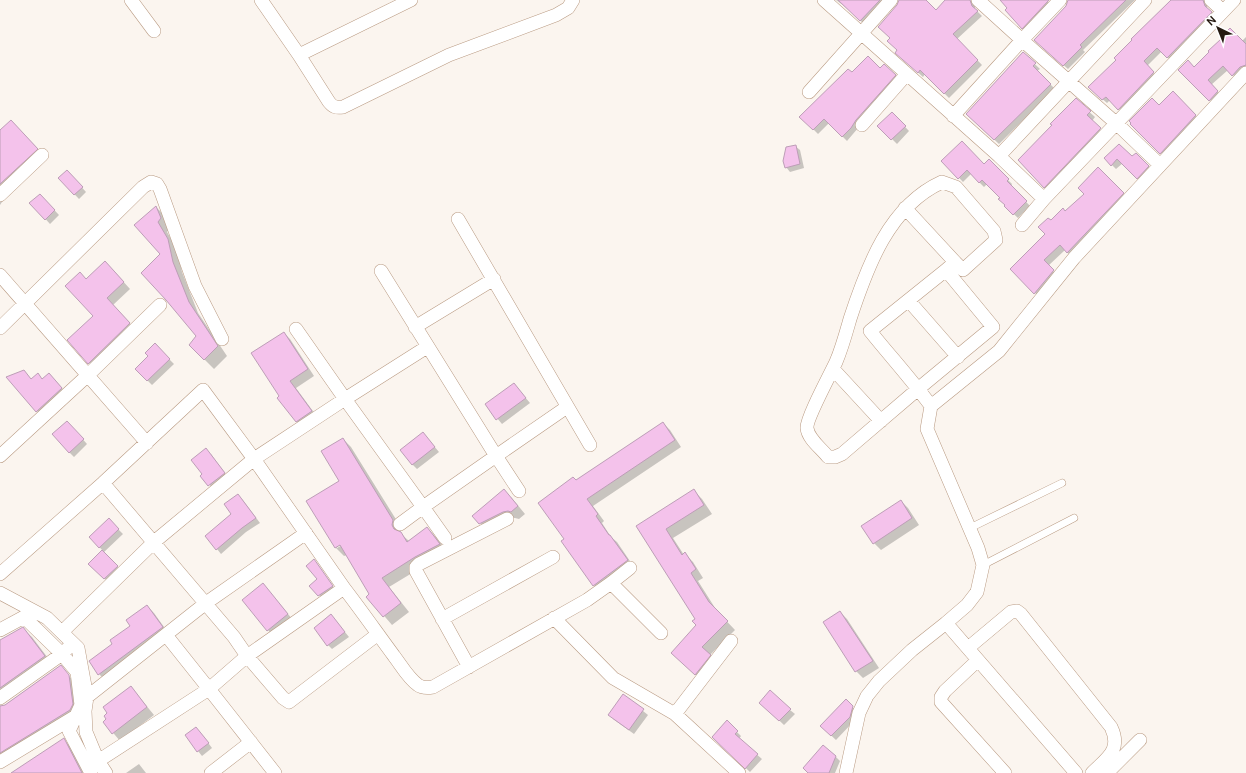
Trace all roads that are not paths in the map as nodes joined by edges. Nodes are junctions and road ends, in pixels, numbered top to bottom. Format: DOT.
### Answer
graph roads {
  1 [pos="131,0"];
  2 [pos="261,0"];
  3 [pos="411,0"];
  4 [pos="573,0"];
  5 [pos="824,0"];
  6 [pos="891,0"];
  7 [pos="978,0"];
  8 [pos="1060,0"];
  9 [pos="1145,0"];
  10 [pos="1211,0"];
  11 [pos="1234,0"];
  12 [pos="1224,11"];
  13 [pos="154,31"];
  14 [pos="861,35"];
  15 [pos="1022,40"];
  16 [pos="299,55"];
  17 [pos="1246,73"];
  18 [pos="906,75"];
  19 [pos="1068,81"];
  20 [pos="809,92"];
  21 [pos="953,116"];
  22 [pos="1117,124"];
  23 [pos="862,125"];
  24 [pos="42,155"];
  25 [pos="999,156"];
  26 [pos="1159,164"];
  27 [pos="0,195"];
  28 [pos="1044,199"];
  29 [pos="905,208"];
  30 [pos="458,219"];
  31 [pos="1022,225"];
  32 [pos="950,266"];
  33 [pos="381,271"];
  34 [pos="0,276"];
  35 [pos="494,279"];
  36 [pos="909,301"];
  37 [pos="26,303"];
  38 [pos="160,305"];
  39 [pos="415,327"];
  40 [pos="993,327"];
  41 [pos="0,328"];
  42 [pos="848,328"];
  43 [pos="296,329"];
  44 [pos="870,331"];
  45 [pos="222,339"];
  46 [pos="1003,346"];
  47 [pos="427,347"];
  48 [pos="958,357"];
  49 [pos="833,369"];
  50 [pos="88,375"];
  51 [pos="918,389"];
  52 [pos="345,399"];
  53 [pos="567,406"];
  54 [pos="931,406"];
  55 [pos="881,421"];
  56 [pos="147,443"];
  57 [pos="590,445"];
  58 [pos="0,456"];
  59 [pos="496,456"];
  60 [pos="254,459"];
  61 [pos="103,483"];
  62 [pos="1062,483"];
  63 [pos="519,491"];
  64 [pos="423,507"];
  65 [pos="1074,518"];
  66 [pos="507,519"];
  67 [pos="400,524"];
  68 [pos="970,528"];
  69 [pos="306,533"];
  70 [pos="445,538"];
  71 [pos="154,542"];
  72 [pos="553,557"];
  73 [pos="983,565"];
  74 [pos="630,568"];
  75 [pos="0,574"];
  76 [pos="611,584"];
  77 [pos="344,588"];
  78 [pos="0,593"];
  79 [pos="206,603"];
  80 [pos="24,611"];
  81 [pos="442,618"];
  82 [pos="554,618"];
  83 [pos="946,623"];
  84 [pos="0,630"];
  85 [pos="62,632"];
  86 [pos="378,634"];
  87 [pos="662,634"];
  88 [pos="166,635"];
  89 [pos="731,641"];
  90 [pos="73,643"];
  91 [pos="968,648"];
  92 [pos="62,654"];
  93 [pos="247,656"];
  94 [pos="978,660"];
  95 [pos="469,667"];
  96 [pos="209,689"];
  97 [pos="87,697"];
  98 [pos="0,698"];
  99 [pos="80,714"];
  100 [pos="675,714"];
  101 [pos="1140,740"];
  102 [pos="252,742"];
  103 [pos="98,761"];
  104 [pos="0,762"];
  105 [pos="92,773"];
  106 [pos="106,773"];
  107 [pos="211,773"];
  108 [pos="275,773"];
  109 [pos="739,773"];
  110 [pos="846,773"];
  111 [pos="1005,773"];
  112 [pos="1076,773"];
  113 [pos="1092,773"];
  114 [pos="1108,773"];
  1 -- 13 [label="street"];
  2 -- 16 [label="street"];
  3 -- 16 [label="street"];
  4 -- 16 [label="street"];
  5 -- 14 [label="street"];
  6 -- 14 [label="street"];
  7 -- 15 [label="street"];
  8 -- 15 [label="street"];
  9 -- 19 [label="street"];
  10 -- 12 [label="street"];
  11 -- 12 [label="street"];
  12 -- 22 [label="street"];
  14 -- 18 [label="street"];
  14 -- 20 [label="street"];
  15 -- 19 [label="street"];
  15 -- 21 [label="street"];
  17 -- 26 [label="street"];
  18 -- 21 [label="street"];
  18 -- 23 [label="street"];
  19 -- 22 [label="street"];
  19 -- 25 [label="street"];
  21 -- 25 [label="street"];
  22 -- 26 [label="street"];
  22 -- 28 [label="street"];
  24 -- 27 [label="street"];
  25 -- 28 [label="street"];
  26 -- 46 [label="street"];
  28 -- 31 [label="street"];
  29 -- 32 [label="street"];
  29 -- 32 [label="street"];
  29 -- 42 [label="street"];
  30 -- 35 [label="street"];
  32 -- 36 [label="street"];
  32 -- 40 [label="street"];
  33 -- 39 [label="street"];
  34 -- 37 [label="street"];
  35 -- 39 [label="street"];
  35 -- 53 [label="street"];
  36 -- 44 [label="street"];
  36 -- 48 [label="street"];
  37 -- 41 [label="street"];
  37 -- 45 [label="street"];
  37 -- 50 [label="street"];
  38 -- 50 [label="street"];
  39 -- 47 [label="street"];
  40 -- 46 [label="street"];
  40 -- 48 [label="street"];
  42 -- 44 [label="street"];
  42 -- 49 [label="street"];
  43 -- 52 [label="street"];
  44 -- 51 [label="street"];
  46 -- 54 [label="street"];
  47 -- 52 [label="street"];
  47 -- 59 [label="street"];
  48 -- 51 [label="street"];
  49 -- 55 [label="street"];
  49 -- 55 [label="street"];
  50 -- 56 [label="street"];
  50 -- 58 [label="street"];
  51 -- 54 [label="street"];
  51 -- 55 [label="street"];
  52 -- 60 [label="street"];
  52 -- 64 [label="street"];
  53 -- 57 [label="street"];
  53 -- 59 [label="street"];
  54 -- 68 [label="street"];
  56 -- 60 [label="street"];
  56 -- 61 [label="street"];
  59 -- 63 [label="street"];
  59 -- 64 [label="street"];
  60 -- 69 [label="street"];
  60 -- 71 [label="street"];
  61 -- 71 [label="street"];
  61 -- 75 [label="street"];
  62 -- 68 [label="lane"];
  64 -- 67 [label="street"];
  64 -- 70 [label="street"];
  65 -- 73 [label="lane"];
  66 -- 81 [label="street"];
  68 -- 73 [label="street"];
  69 -- 77 [label="street"];
  69 -- 79 [label="street"];
  71 -- 79 [label="street"];
  71 -- 85 [label="street"];
  72 -- 81 [label="street"];
  73 -- 83 [label="street"];
  74 -- 76 [label="street"];
  76 -- 82 [label="street"];
  76 -- 87 [label="street"];
  77 -- 86 [label="street"];
  77 -- 93 [label="street"];
  78 -- 80 [label="street"];
  79 -- 88 [label="street"];
  79 -- 93 [label="street"];
  80 -- 84 [label="street"];
  80 -- 85 [label="street"];
  80 -- 92 [label="street"];
  81 -- 95 [label="street"];
  82 -- 95 [label="street"];
  82 -- 100 [label="street"];
  83 -- 91 [label="street"];
  83 -- 110 [label="street"];
  85 -- 90 [label="street"];
  86 -- 93 [label="street"];
  86 -- 95 [label="street"];
  88 -- 96 [label="street"];
  88 -- 97 [label="street"];
  89 -- 100 [label="street"];
  90 -- 92 [label="street"];
  90 -- 97 [label="street"];
  91 -- 94 [label="street"];
  91 -- 113 [label="street"];
  92 -- 98 [label="street"];
  92 -- 99 [label="street"];
  93 -- 96 [label="street"];
  94 -- 111 [label="street"];
  94 -- 112 [label="street"];
  96 -- 102 [label="street"];
  96 -- 103 [label="street"];
  97 -- 99 [label="street"];
  99 -- 103 [label="street"];
  99 -- 104 [label="street"];
  99 -- 105 [label="street"];
  100 -- 109 [label="street"];
  101 -- 114 [label="street"];
  102 -- 107 [label="street"];
  102 -- 108 [label="street"];
  103 -- 106 [label="street"];
}
